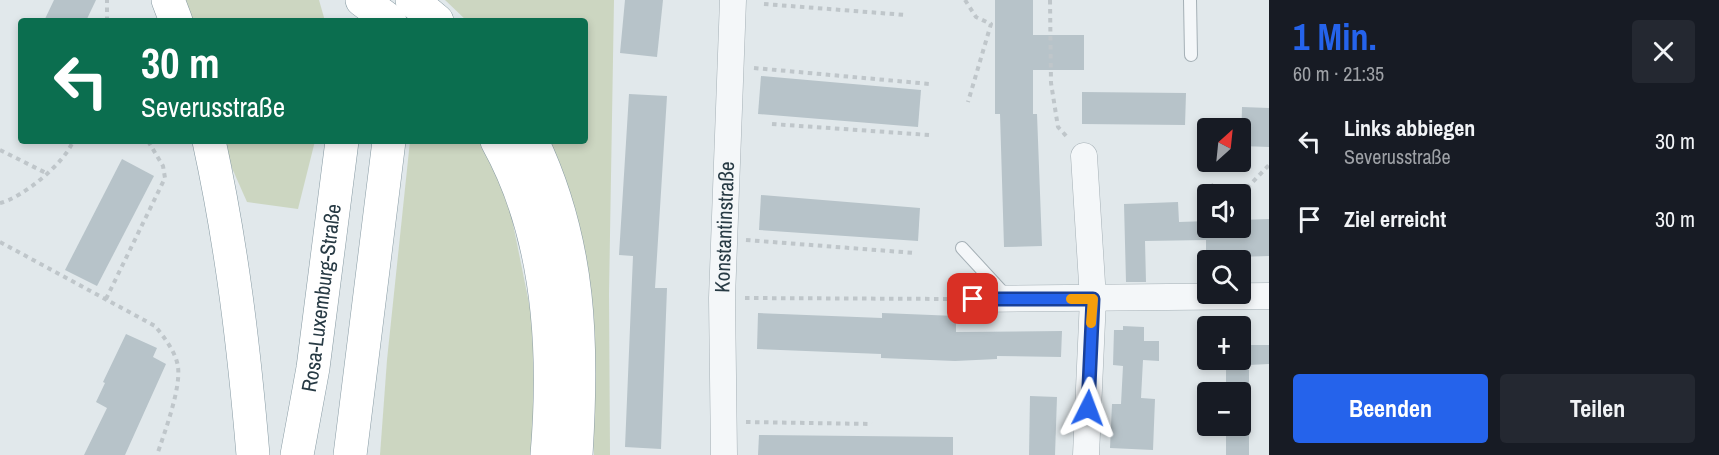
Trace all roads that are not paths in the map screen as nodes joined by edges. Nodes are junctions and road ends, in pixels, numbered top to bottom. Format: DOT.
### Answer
graph roads {
  1 [pos="168,0"];
  2 [pos="361,0"];
  3 [pos="405,0"];
  4 [pos="412,0"];
  5 [pos="733,0"];
  6 [pos="1190,0"];
  7 [pos="175,18"];
  8 [pos="357,18"];
  9 [pos="386,18"];
  10 [pos="403,18"];
  11 [pos="433,18"];
  12 [pos="1191,55"];
  13 [pos="210,144"];
  14 [pos="342,144"];
  15 [pos="389,144"];
  16 [pos="498,144"];
  17 [pos="533,144"];
  18 [pos="1084,156"];
  19 [pos="962,248"];
  20 [pos="1269,296"];
  21 [pos="973,299"];
  22 [pos="1009,299"];
  23 [pos="1093,299"];
  24 [pos="358,378"];
  25 [pos="253,455"];
  26 [pos="297,455"];
  27 [pos="350,455"];
  28 [pos="362,455"];
  29 [pos="547,455"];
  30 [pos="576,455"];
  31 [pos="724,455"];
  32 [pos="1086,455"];
  1 -- 7 [label="highway"];
  2 -- 8 [label="highway"];
  2 -- 9 [label="highway"];
  3 -- 10 [label="highway"];
  4 -- 11 [label="highway"];
  5 -- 31 [label="street, Konstantinstraße"];
  6 -- 12 [label="lane"];
  13 -- 25 [label="highway"];
  14 -- 26 [label="highway, Rosa-Luxemburg-Straße"];
  15 -- 24 [label="highway"];
  16 -- 29 [label="highway"];
  17 -- 30 [label="highway"];
  18 -- 23 [label="street"];
  19 -- 22 [label="lane"];
  20 -- 23 [label="street"];
  21 -- 22 [label="street"];
  22 -- 23 [label="street"];
  23 -- 32 [label="street"];
  24 -- 27 [label="highway"];
  24 -- 28 [label="highway"];
}
